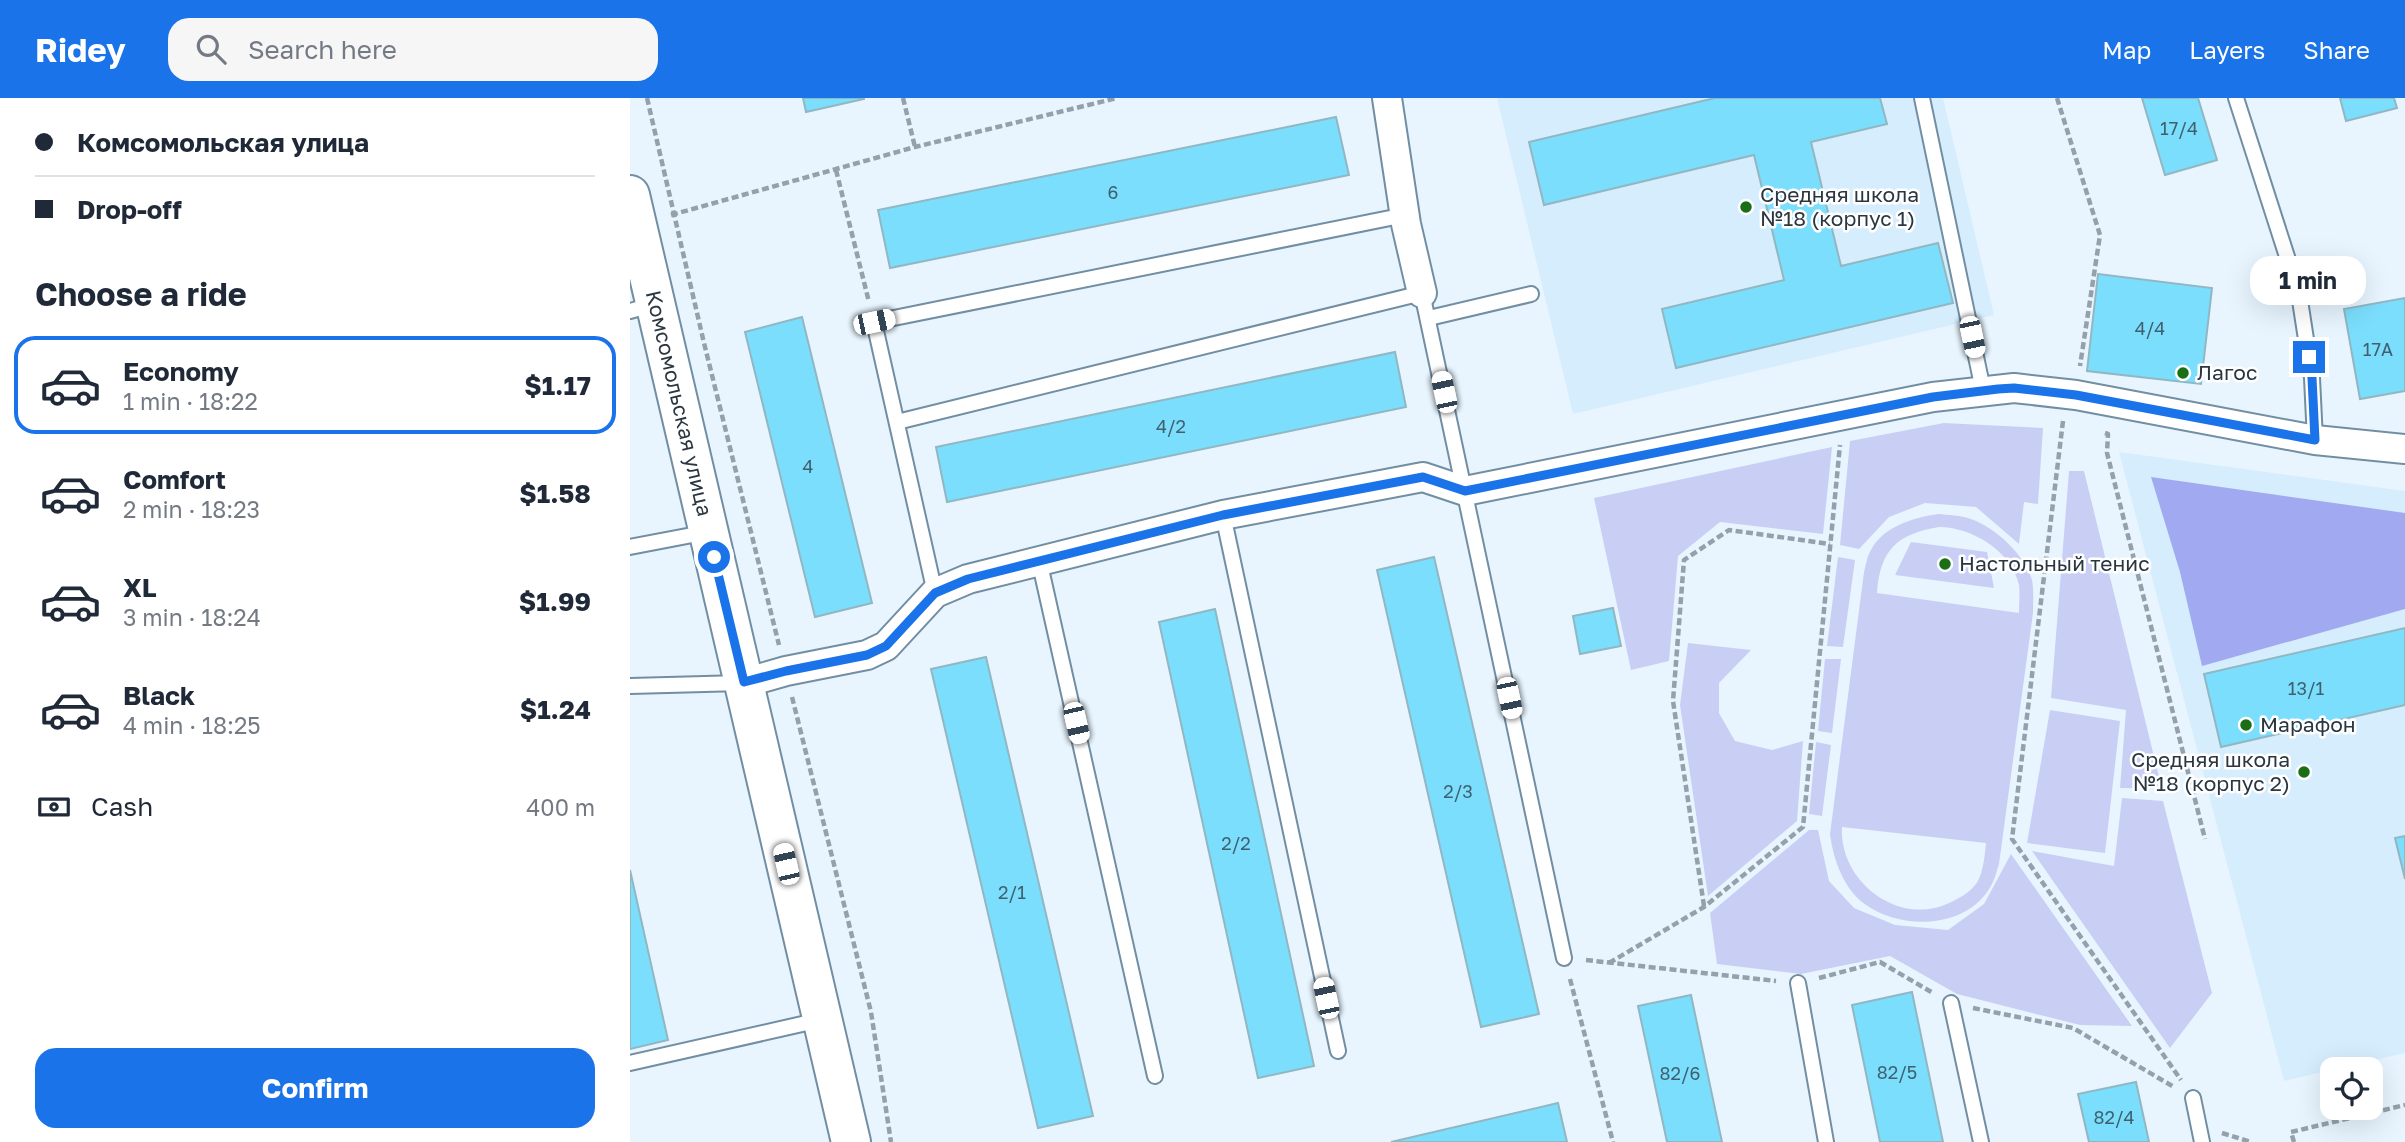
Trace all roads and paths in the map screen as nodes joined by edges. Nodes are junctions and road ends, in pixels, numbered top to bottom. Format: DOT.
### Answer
graph roads {
  1 [pos="646,98"];
  2 [pos="903,98"];
  3 [pos="1117,98"];
  4 [pos="1387,98"];
  5 [pos="1922,98"];
  6 [pos="2057,98"];
  7 [pos="2236,98"];
  8 [pos="915,147"];
  9 [pos="836,170"];
  10 [pos="633,210"];
  11 [pos="674,215"];
  12 [pos="1405,215"];
  13 [pos="1531,294"];
  14 [pos="1425,305"];
  15 [pos="643,307"];
  16 [pos="874,322"];
  17 [pos="1983,390"];
  18 [pos="2076,395"];
  19 [pos="897,422"];
  20 [pos="2074,424"];
  21 [pos="2096,431"];
  22 [pos="1841,434"];
  23 [pos="2315,440"];
  24 [pos="2405,449"];
  25 [pos="1465,491"];
  26 [pos="1223,515"];
  27 [pos="708,531"];
  28 [pos="1830,544"];
  29 [pos="630,547"];
  30 [pos="1039,560"];
  31 [pos="935,593"];
  32 [pos="786,671"];
  33 [pos="744,682"];
  34 [pos="630,686"];
  35 [pos="2205,839"];
  36 [pos="1704,907"];
  37 [pos="1564,958"];
  38 [pos="1609,963"];
  39 [pos="1798,983"];
  40 [pos="1951,1003"];
  41 [pos="822,1019"];
  42 [pos="1338,1051"];
  43 [pos="630,1063"];
  44 [pos="1155,1076"];
  45 [pos="2193,1098"];
  46 [pos="2405,1105"];
  47 [pos="851,1142"];
  48 [pos="891,1142"];
  49 [pos="1612,1142"];
  50 [pos="1826,1142"];
  51 [pos="1981,1142"];
  52 [pos="2202,1142"];
  53 [pos="2294,1142"];
  1 -- 11 [label="path"];
  2 -- 8 [label="path"];
  3 -- 8 [label="path"];
  4 -- 12 [label="street"];
  5 -- 17 [label="lane"];
  6 -- 18 [label="path"];
  7 -- 23 [label="lane"];
  8 -- 9 [label="path"];
  9 -- 11 [label="path"];
  9 -- 16 [label="path"];
  10 -- 11 [label="path"];
  10 -- 15 [label="street, Комсомольская улица"];
  11 -- 32 [label="path"];
  12 -- 14 [label="street"];
  12 -- 16 [label="lane"];
  13 -- 14 [label="lane"];
  14 -- 19 [label="lane"];
  14 -- 25 [label="lane"];
  15 -- 27 [label="street, Комсомольская улица"];
  16 -- 19 [label="lane"];
  17 -- 18 [label="street"];
  17 -- 25 [label="street"];
  18 -- 23 [label="street"];
  19 -- 31 [label="lane"];
  20 -- 45 [label="path"];
  21 -- 35 [label="path"];
  22 -- 28 [label="path"];
  23 -- 24 [label="street"];
  25 -- 26 [label="street"];
  25 -- 37 [label="lane"];
  26 -- 30 [label="street"];
  26 -- 42 [label="lane"];
  27 -- 29 [label="lane"];
  27 -- 33 [label="street, Комсомольская улица"];
  28 -- 36 [label="path"];
  28 -- 36 [label="path"];
  30 -- 31 [label="street"];
  30 -- 44 [label="lane"];
  31 -- 32 [label="street"];
  32 -- 33 [label="street"];
  32 -- 48 [label="path"];
  33 -- 34 [label="lane"];
  33 -- 41 [label="street, Комсомольская улица"];
  36 -- 38 [label="path"];
  37 -- 38 [label="path"];
  37 -- 49 [label="path"];
  38 -- 39 [label="path"];
  39 -- 40 [label="path"];
  39 -- 50 [label="lane"];
  40 -- 45 [label="path"];
  40 -- 51 [label="lane"];
  41 -- 43 [label="lane"];
  41 -- 47 [label="street, Комсомольская улица"];
  45 -- 52 [label="lane"];
  46 -- 53 [label="path"];
}
